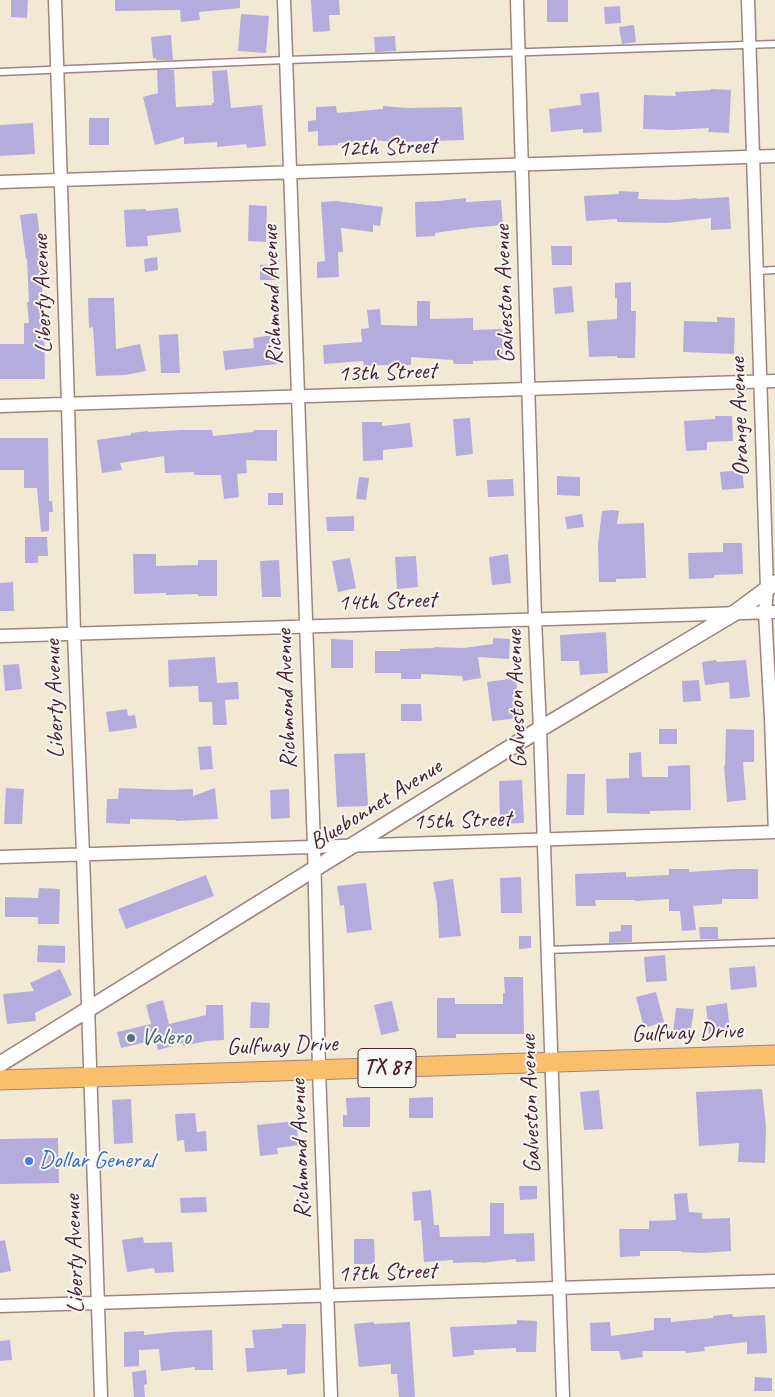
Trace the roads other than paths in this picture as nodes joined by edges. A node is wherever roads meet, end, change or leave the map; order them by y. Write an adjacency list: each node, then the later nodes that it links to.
1 (55, 0): 9 (street, Liberty Avenue)
2 (284, 0): 8 (street, Richmond Avenue)
3 (517, 0): 7 (street, Galveston Avenue)
4 (748, 0): 5 (street, Orange Avenue)
5 (750, 44): 6 (lane); 7 (lane); 12 (street, Orange Avenue)
6 (775, 44)
7 (519, 52): 8 (lane); 13 (street, Galveston Avenue)
8 (286, 60): 9 (lane); 14 (street, Richmond Avenue)
9 (57, 69): 10 (lane); 15 (street, Liberty Avenue)
10 (0, 72)
11 (775, 156): 12 (street, 12th Street)
12 (754, 157): 13 (street, 12th Street); 18 (street, Orange Avenue)
13 (522, 165): 14 (street, 12th Street); 21 (street, Galveston Avenue)
14 (290, 173): 15 (street, 12th Street); 22 (street, Richmond Avenue)
15 (61, 180): 16 (street, 12th Street); 23 (street, Liberty Avenue)
16 (0, 182)
17 (775, 270): 18 (lane)
18 (757, 271): 19 (street, Orange Avenue)
19 (760, 381): 20 (street, 13th Street); 21 (street, 13th Street); 25 (street, Orange Avenue)
20 (775, 381)
21 (529, 389): 22 (street, 13th Street); 28 (street, Galveston Avenue)
22 (298, 397): 23 (street, 13th Street); 29 (street, Richmond Avenue)
23 (68, 404): 24 (street, 13th Street); 30 (street, Liberty Avenue)
24 (0, 406)
25 (771, 586): 26 (street, Bluebonnet Avenue); 27 (street, Orange Avenue)
26 (736, 612): 27 (street, 14th Street); 28 (street, 14th Street); 33 (street, Bluebonnet Avenue)
27 (770, 612): 32 (street, Orange Avenue)
28 (535, 619): 29 (street, 14th Street); 33 (street, Galveston Avenue)
29 (306, 626): 30 (street, 14th Street); 37 (street, Richmond Avenue)
30 (74, 634): 31 (street, 14th Street); 38 (street, Liberty Avenue)
31 (0, 636)
32 (773, 718): 34 (street, Orange Avenue)
33 (540, 729): 35 (street, Galveston Avenue); 36 (street, Bluebonnet Avenue)
34 (775, 832): 35 (street, 15th Street)
35 (543, 840): 36 (street, 15th Street); 42 (street, Galveston Avenue)
36 (354, 845): 37 (street, 15th Street); 40 (street, Bluebonnet Avenue)
37 (314, 846): 38 (street, 15th Street); 40 (street, Richmond Avenue)
38 (83, 854): 39 (street, 15th Street); 43 (street, Liberty Avenue)
39 (0, 857)
40 (314, 870): 43 (street, Bluebonnet Avenue); 47 (street, Richmond Avenue)
41 (775, 942): 42 (lane)
42 (547, 950): 45 (street, Galveston Avenue)
43 (88, 1010): 46 (street, Bluebonnet Avenue); 48 (street, Liberty Avenue)
44 (775, 1056): 45 (main road, Gulfway Drive / TX 87)
45 (551, 1063): 47 (main road, Gulfway Drive / TX 87); 51 (street, Galveston Avenue)
46 (0, 1064)
47 (320, 1070): 48 (main road, Gulfway Drive / TX 87); 52 (street, Richmond Avenue)
48 (90, 1078): 49 (main road, Gulfway Drive / TX 87); 53 (street, Liberty Avenue)
49 (0, 1080)
50 (775, 1281): 51 (street, 17th Street)
51 (559, 1288): 52 (street, 17th Street); 57 (street, Galveston Avenue)
52 (327, 1296): 53 (street, 17th Street); 56 (street, Richmond Avenue)
53 (98, 1303): 54 (street, 17th Street); 55 (street, Liberty Avenue)
54 (0, 1306)
55 (101, 1397)
56 (331, 1397)
57 (563, 1397)

